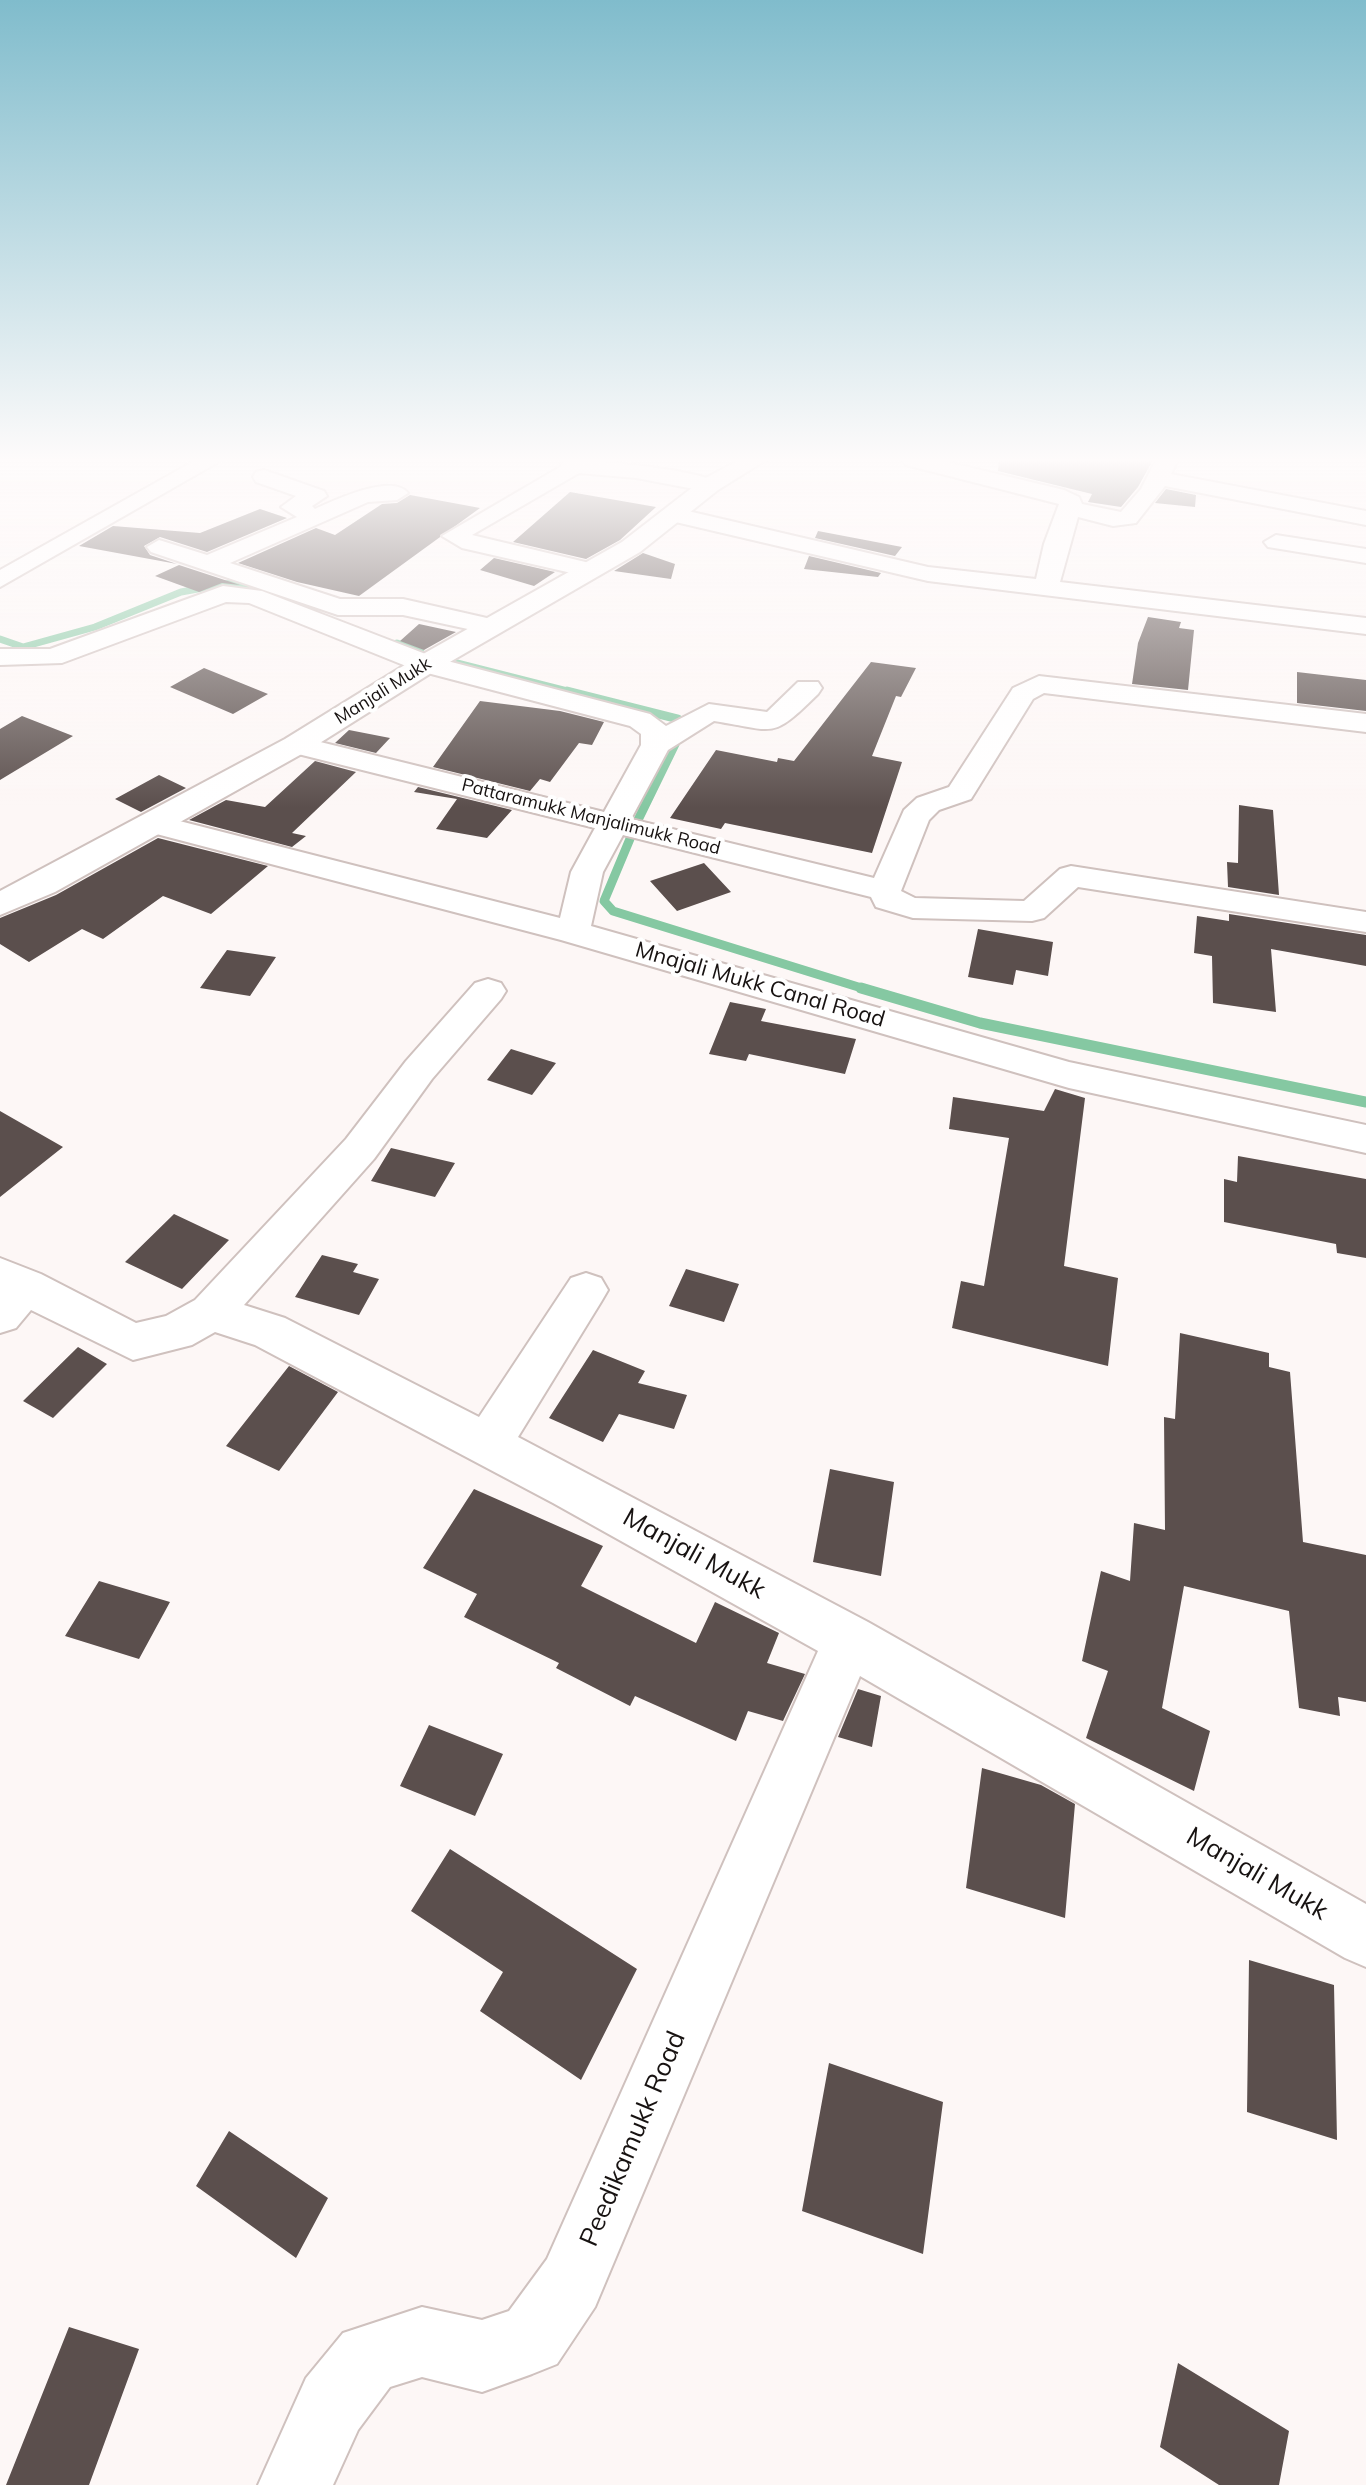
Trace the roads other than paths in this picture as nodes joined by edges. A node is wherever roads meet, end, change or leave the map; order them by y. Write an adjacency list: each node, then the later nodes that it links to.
1 (243, 576): 6 (street)
2 (579, 576): 6 (street, Manjali Mukk)
3 (946, 576): 5 (street)
4 (1049, 576): 5 (street)
5 (1047, 587): 7 (street)
6 (491, 626): 9 (street, Manjali Mukk)
7 (1366, 626)
8 (0, 657): 9 (street)
9 (426, 664): 12 (street, Manjali Mukk); 13 (street)
10 (808, 688): 13 (street)
11 (1366, 723): 16 (street)
12 (296, 745): 14 (street, Manjali Mukk); 15 (street, Pattaramukk Manjalimukk Road)
13 (656, 745): 15 (street)
14 (156, 824): 17 (street, Manjali Mukk); 19 (street, Mnajali Mukk Canal Road)
15 (612, 824): 16 (street, Pattaramukk Manjalimukk Road); 19 (street)
16 (885, 891): 18 (street, Pattaramukk Manjalimukk Road)
17 (0, 904)
18 (1366, 922)
19 (573, 932): 21 (street, Mnajali Mukk Canal Road)
20 (488, 991): 24 (street)
21 (1366, 1139)
22 (586, 1290): 25 (street)
23 (9, 1292): 24 (street)
24 (211, 1313): 25 (street, Manjali Mukk)
25 (489, 1441): 26 (street, Manjali Mukk)
26 (849, 1640): 27 (street, Manjali Mukk); 28 (street, Peedikamukk Road)
27 (1366, 1937)
28 (295, 2485)

